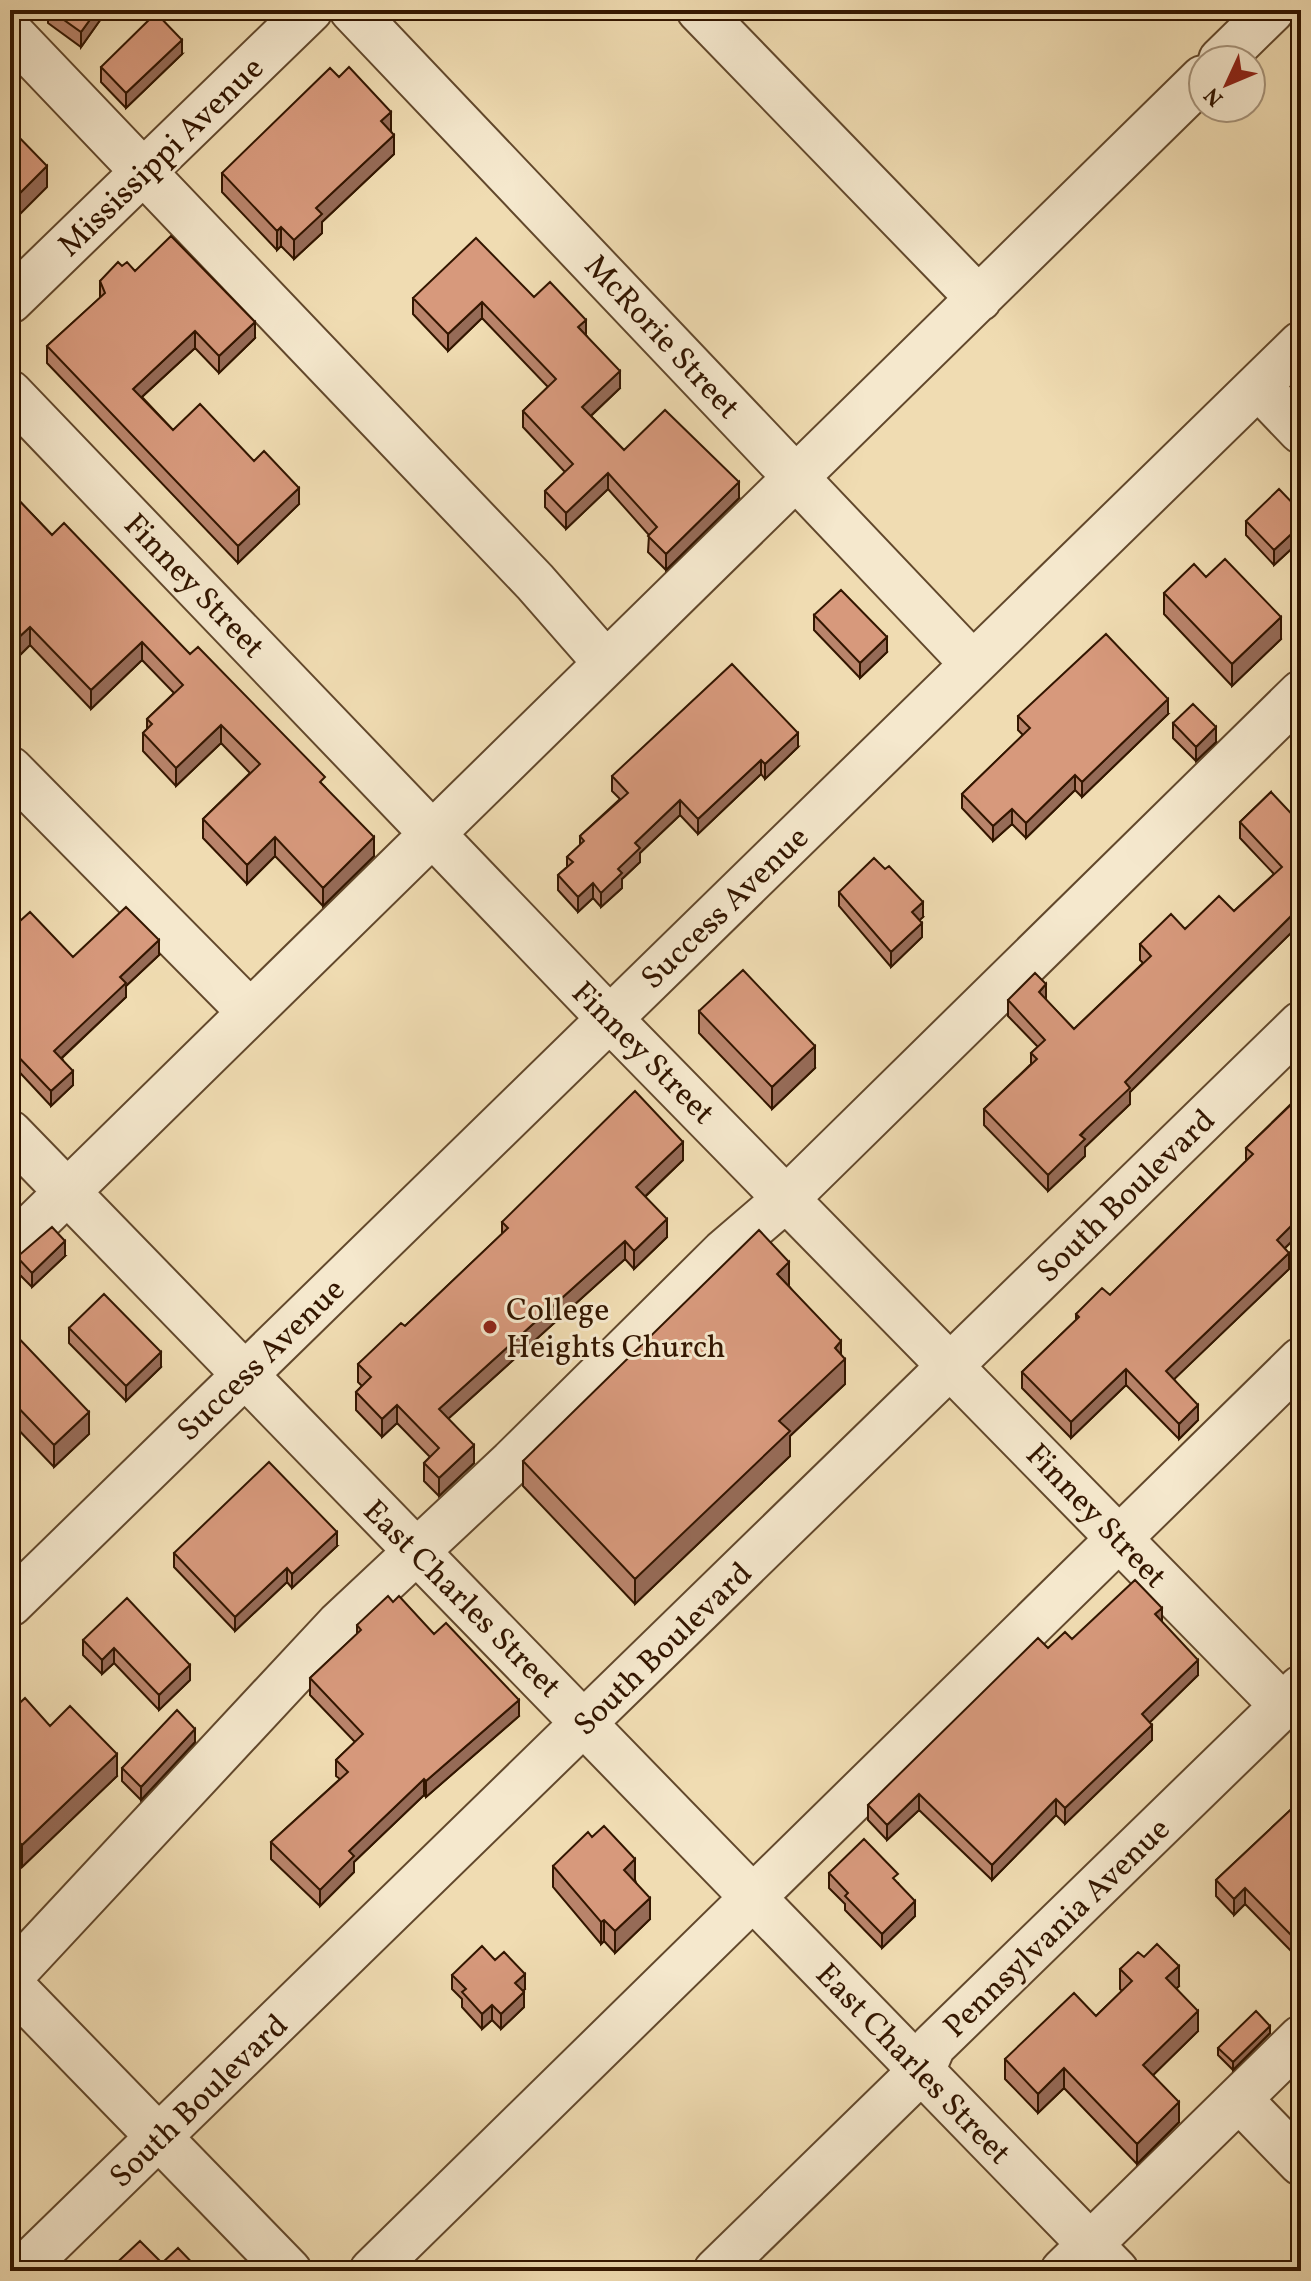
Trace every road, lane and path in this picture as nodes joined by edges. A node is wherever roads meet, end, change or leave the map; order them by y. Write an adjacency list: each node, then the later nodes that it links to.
1 (310, 10): 8 (street, Mississippi Avenue)
2 (352, 10): 15 (street, McRorie Street)
3 (699, 10): 9 (street)
4 (1272, 10): 6 (street)
5 (10, 32): 8 (street)
6 (1237, 44)
7 (1187, 94): 9 (street)
8 (145, 170): 10 (street, Mississippi Avenue); 16 (street)
9 (979, 299): 15 (street)
10 (10, 301)
11 (1301, 344): 12 (street, Success Avenue)
12 (1258, 386): 14 (street); 17 (street, Success Avenue)
13 (10, 393): 20 (street, Finney Street)
14 (1301, 431)
15 (797, 478): 16 (street); 17 (street, McRorie Street)
16 (606, 663): 20 (street)
17 (972, 663): 22 (street, Success Avenue)
18 (1301, 693): 26 (street)
19 (10, 769): 21 (street)
20 (433, 831): 21 (street); 22 (street, Finney Street)
21 (250, 1012): 25 (street)
22 (609, 1018): 26 (street, Finney Street); 30 (street, Success Avenue)
23 (1301, 1024): 29 (street, South Boulevard)
24 (10, 1133): 25 (street, East Charles Street)
25 (68, 1193): 27 (street); 30 (street, East Charles Street)
26 (788, 1197): 29 (street, Finney Street); 32 (street)
27 (10, 1248)
28 (1301, 1360): 31 (street)
29 (951, 1365): 31 (street, Finney Street); 35 (street, South Boulevard)
30 (245, 1375): 32 (street, East Charles Street); 33 (street, Success Avenue)
31 (1118, 1537): 34 (street, Finney Street); 36 (street)
32 (415, 1551): 35 (street, East Charles Street); 37 (street)
33 (10, 1604)
34 (1292, 1697): 40 (street, Pennsylvania Avenue)
35 (586, 1722): 36 (street, East Charles Street); 42 (street, South Boulevard)
36 (753, 1897): 40 (street, East Charles Street); 47 (street)
37 (10, 1977)
38 (10, 1984): 42 (street)
39 (1301, 2038): 41 (street)
40 (923, 2069): 44 (street, East Charles Street); 48 (street, Pennsylvania Avenue)
41 (1239, 2099): 43 (street); 44 (street)
42 (159, 2137): 45 (street, South Boulevard); 46 (street)
43 (1301, 2163)
44 (1090, 2262)
45 (21, 2271)
46 (289, 2271)
47 (372, 2271)
48 (716, 2271)

